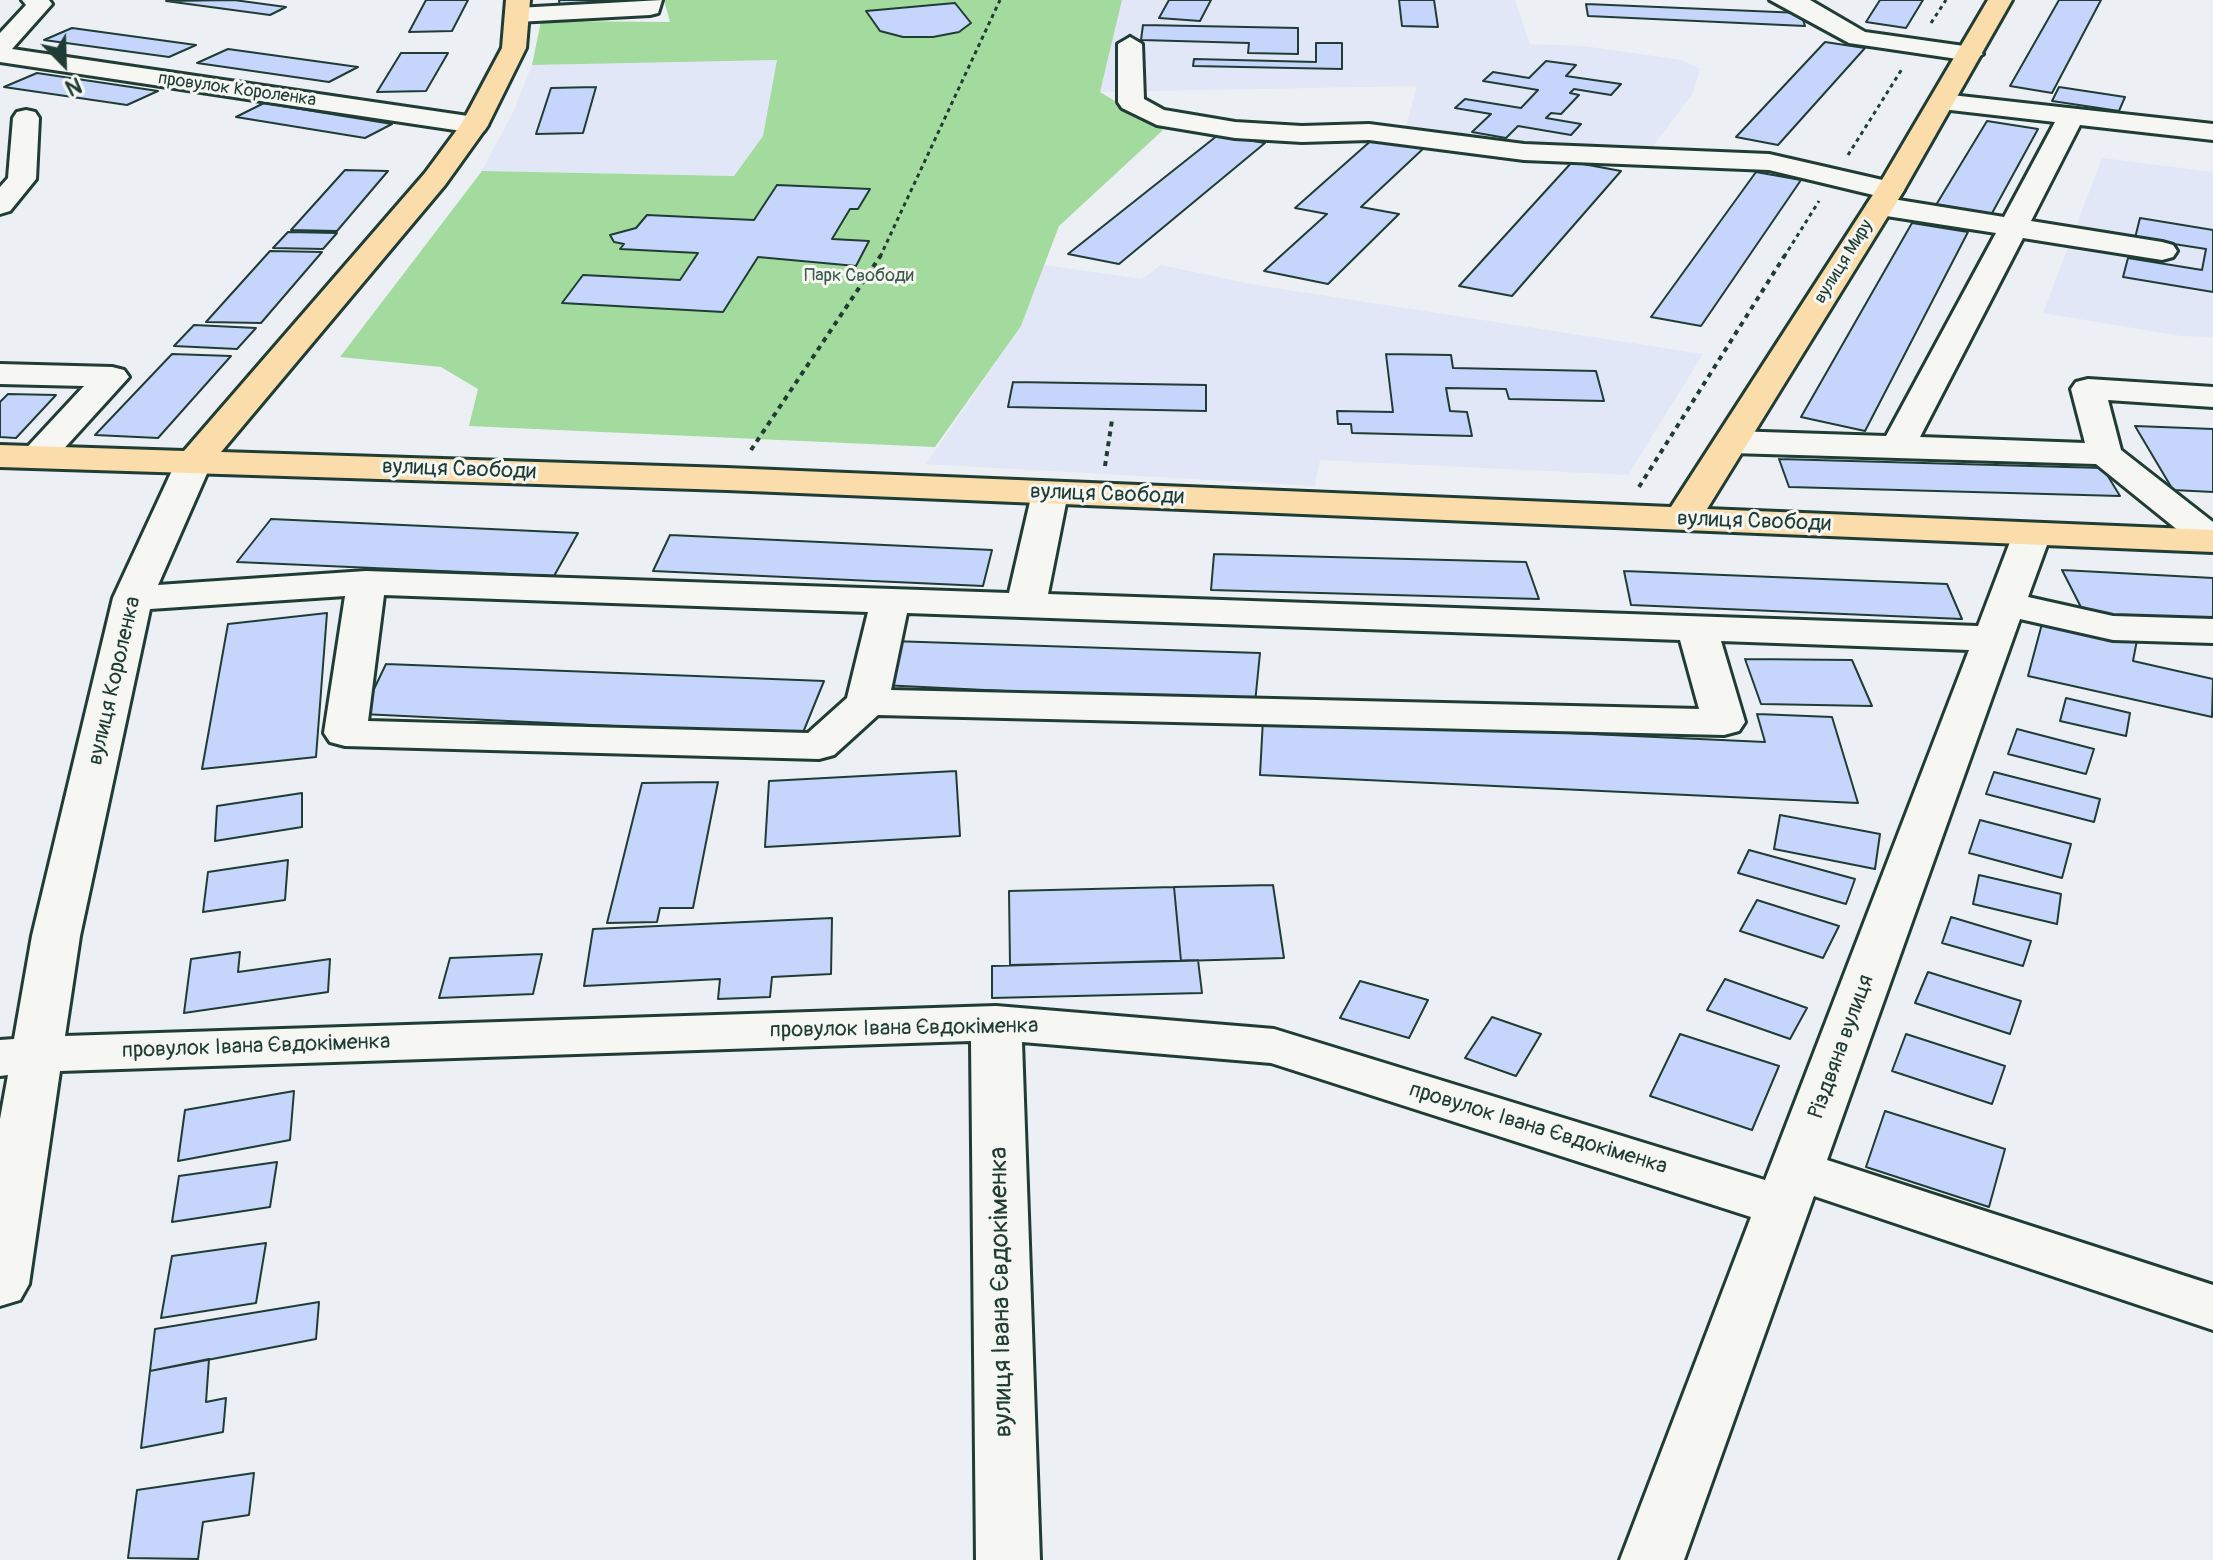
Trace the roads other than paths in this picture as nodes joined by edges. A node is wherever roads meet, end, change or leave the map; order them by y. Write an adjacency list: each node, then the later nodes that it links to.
1 (34, 0): 7 (street)
2 (650, 0): 5 (street)
3 (1782, 0): 8 (street)
4 (2000, 0): 8 (main road, вулиця Миру)
5 (518, 7): 13 (main road, вулиця Короленка)
6 (1130, 44): 15 (street)
7 (0, 48)
8 (1971, 54): 10 (main road, вулиця Миру)
9 (0, 55): 13 (street, провулок Короленка)
10 (1942, 102): 11 (street); 15 (main road, вулиця Миру)
11 (2072, 116): 14 (street); 17 (street)
12 (26, 118): 16 (street)
13 (475, 125): 25 (main road, вулиця Короленка)
14 (2213, 132)
15 (1885, 198): 17 (street); 21 (main road, вулиця Миру)
16 (0, 205)
17 (2014, 226): 18 (street); 22 (street)
18 (2162, 251)
19 (0, 374): 24 (street)
20 (2213, 397): 23 (street)
21 (1732, 442): 22 (street); 27 (main road, вулиця Миру)
22 (1899, 445): 23 (street)
23 (2105, 454): 29 (street)
24 (18, 456): 25 (main road, вулиця Свободи)
25 (194, 462): 26 (main road, вулиця Свободи); 31 (street, вулиця Короленка)
26 (1050, 493): 27 (main road, вулиця Свободи); 33 (street)
27 (1681, 520): 28 (main road, вулиця Свободи)
28 (2032, 534): 29 (main road, вулиця Свободи); 34 (street, Різдвяна вулиця)
29 (2213, 540)
30 (366, 583): 31 (street); 32 (street); 37 (street)
31 (133, 598): 39 (street, вулиця Короленка)
32 (890, 601): 33 (street); 37 (street)
33 (1026, 605): 35 (street)
34 (2000, 621): 35 (street); 36 (street); 40 (street, Різдвяна вулиця)
35 (1697, 628): 37 (street)
36 (2213, 631)
37 (867, 702)
38 (996, 1023): 39 (street, провулок Івана Євдокіменка); 40 (street, провулок Івана Євдокіменка); 43 (street, вулиця Івана Євдокіменка)
39 (19, 1056): 41 (street, вулиця Короленка)
40 (1789, 1188): 42 (street, провулок Івана Євдокіменка); 44 (street, Різдвяна вулиця)
41 (0, 1284)
42 (2213, 1308)
43 (1008, 1560)
44 (1652, 1560)

